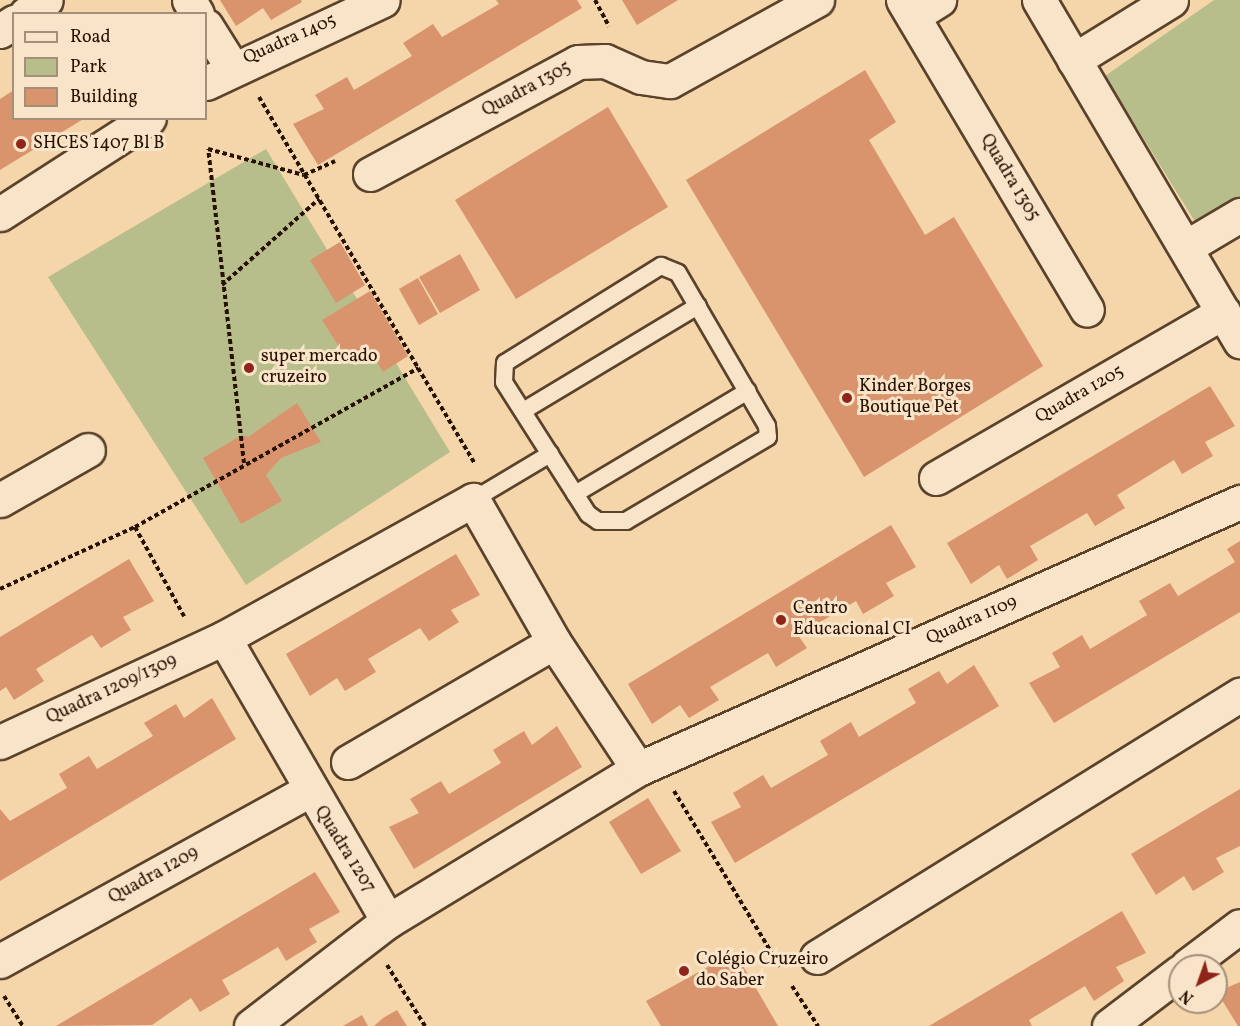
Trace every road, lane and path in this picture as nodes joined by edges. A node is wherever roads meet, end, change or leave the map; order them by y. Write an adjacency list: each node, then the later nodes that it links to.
1 (46, 0): 7 (street)
2 (383, 0): 10 (street, Quadra 1405)
3 (817, 0): 12 (street, Quadra 1305)
4 (1039, 0): 9 (street)
5 (1171, 0): 9 (street)
6 (918, 5): 20 (street, Quadra 1305)
7 (29, 12)
8 (207, 28): 10 (street)
9 (1074, 60): 17 (street)
10 (225, 71): 13 (path)
11 (146, 120): 15 (street)
12 (370, 174): 13 (path)
13 (304, 175): 14 (path); 18 (path)
14 (319, 200): 18 (path); 23 (path)
15 (0, 214)
16 (1240, 215): 17 (street)
17 (1186, 247): 21 (street)
18 (222, 285): 28 (path)
19 (698, 306): 24 (lane); 25 (lane); 25 (lane)
20 (1087, 310)
21 (1223, 312): 22 (street); 29 (street, Quadra 1205)
22 (1240, 341)
23 (418, 368): 28 (path); 31 (path)
24 (748, 391): 30 (lane); 30 (lane)
25 (523, 411): 27 (lane)
26 (88, 450): 32 (street)
27 (550, 454): 30 (lane); 31 (lane)
28 (244, 463): 34 (path)
29 (936, 478)
30 (575, 494)
31 (482, 495): 36 (street); 37 (street)
32 (0, 500)
33 (1240, 502): 41 (street, Quadra 1109)
34 (135, 527): 35 (path); 37 (path)
35 (0, 589)
36 (554, 642): 40 (street); 41 (street)
37 (213, 644): 39 (street, Quadra 1209/1309); 42 (street, Quadra 1207)
38 (1238, 699): 46 (street)
39 (0, 742)
40 (348, 762)
41 (647, 765): 44 (street); 53 (path)
42 (308, 791): 44 (street, Quadra 1207); 47 (street, Quadra 1209)
43 (1240, 926): 45 (street)
44 (379, 928): 51 (street); 52 (path)
45 (1203, 954)
46 (817, 957)
47 (0, 961)
48 (1168, 981): 54 (street)
49 (0, 989): 50 (path)
50 (23, 1026)
51 (251, 1026)
52 (424, 1026)
53 (818, 1026)
54 (1109, 1026)

